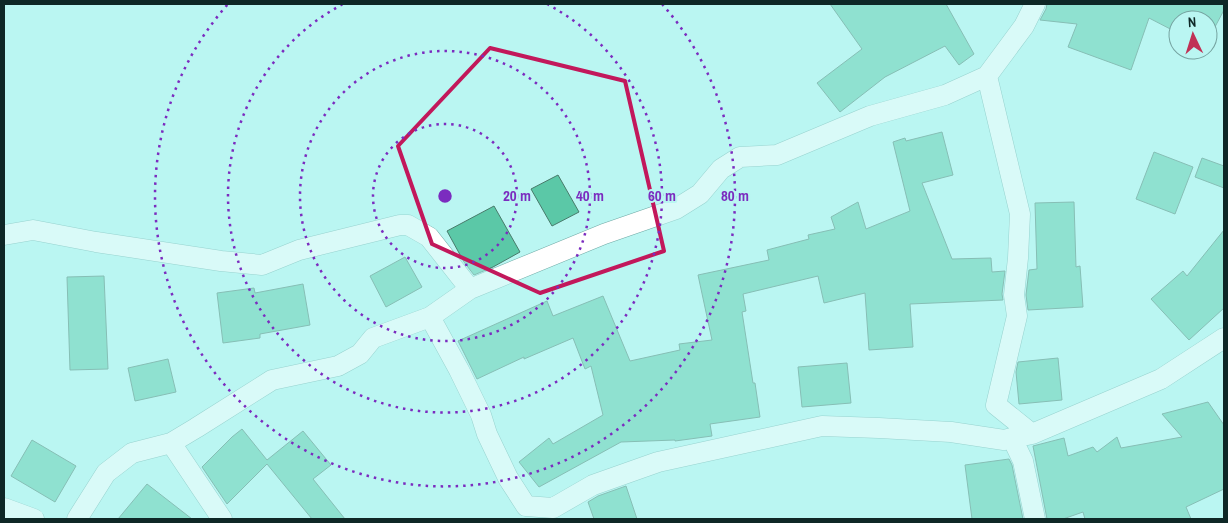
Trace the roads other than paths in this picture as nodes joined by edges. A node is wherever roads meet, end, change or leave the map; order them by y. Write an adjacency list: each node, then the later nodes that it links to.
1 (1034, 4): 2 (street)
2 (987, 76): 4 (street); 7 (street)
3 (4, 235): 4 (street)
4 (470, 289): 5 (street)
5 (430, 317): 9 (street); 11 (street)
6 (1224, 338): 7 (street)
7 (1032, 434): 8 (street)
8 (1012, 438): 11 (street); 15 (street)
9 (171, 443): 13 (street); 14 (street)
10 (4, 508): 12 (street)
11 (526, 512)
12 (34, 519)
13 (77, 519)
14 (222, 519)
15 (1035, 519)

